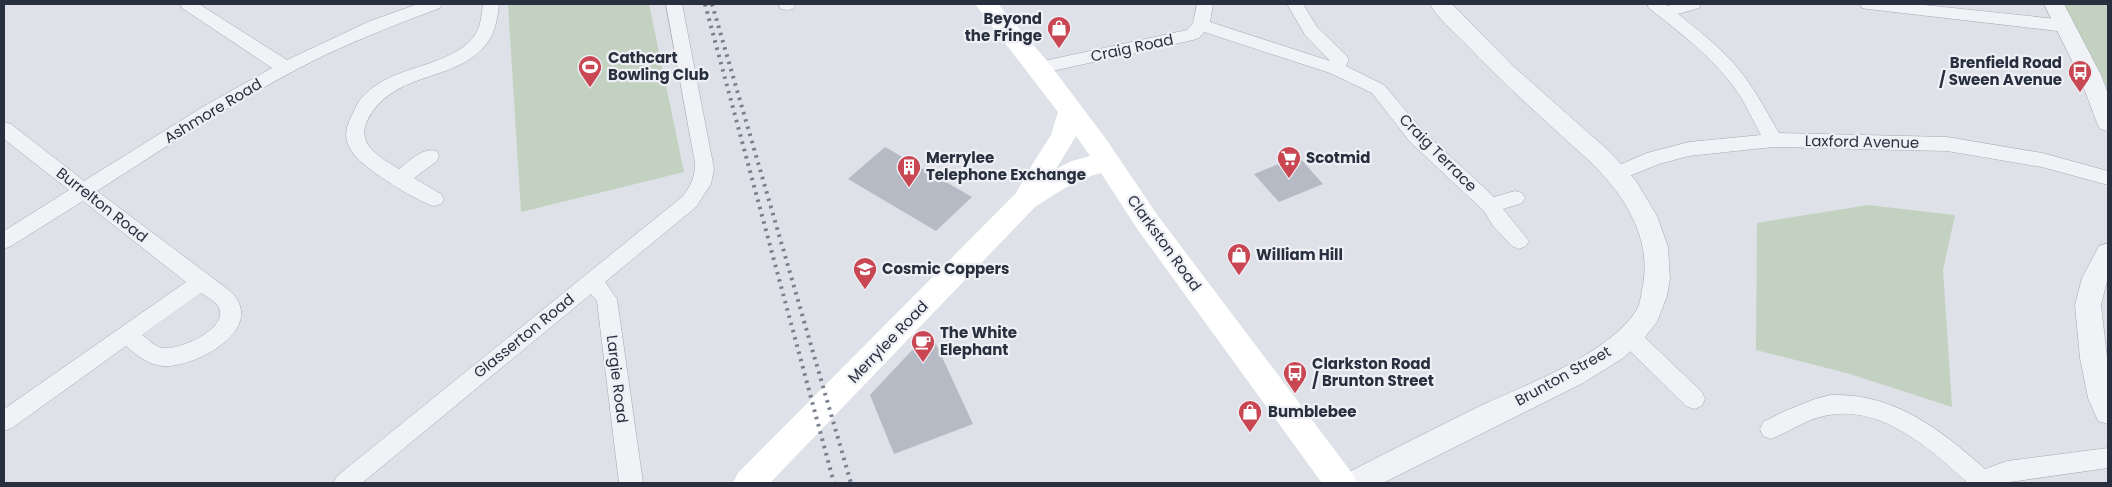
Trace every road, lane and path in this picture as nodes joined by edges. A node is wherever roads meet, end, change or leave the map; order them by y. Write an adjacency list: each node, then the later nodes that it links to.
1 (188, 4): 16 (street)
2 (434, 4): 13 (street, Ashmore Road)
3 (491, 4): 26 (street)
4 (674, 4): 36 (street, Glasserton Road)
5 (986, 4): 17 (main road, Clarkston Road)
6 (1205, 4): 14 (street)
7 (1295, 4): 18 (street)
8 (1440, 4): 25 (street, Brunton Street)
9 (1693, 4): 12 (street)
10 (1868, 4): 15 (street)
11 (2054, 4): 15 (street)
12 (1660, 8): 22 (street)
13 (395, 10): 16 (street, Ashmore Road)
14 (1201, 25): 17 (street, Craig Road); 18 (street, Craig Terrace)
15 (2066, 26): 20 (street)
16 (284, 67): 28 (street, Ashmore Road)
17 (1039, 68): 19 (main road, Clarkston Road)
18 (1336, 69): 32 (street, Craig Terrace)
19 (1070, 113): 23 (main road, Clarkston Road); 29 (main road, Merrylee Road)
20 (2108, 123)
21 (4, 129): 28 (street, Burrelton Road)
22 (1773, 140): 25 (street, Laxford Avenue); 27 (street, Laxford Avenue)
23 (1103, 154): 29 (main road, Merrylee Road); 49 (main road, Clarkston Road)
24 (430, 156): 26 (street)
25 (1617, 174): 39 (street, Brunton Street)
26 (401, 177): 31 (street)
27 (2108, 178)
28 (85, 191): 33 (street, Ashmore Road); 37 (street, Burrelton Road)
29 (1031, 192): 48 (main road, Merrylee Road)
30 (1515, 198): 32 (street)
31 (434, 199)
32 (1491, 206): 34 (street, Craig Terrace)
33 (4, 241)
34 (1519, 241)
35 (2108, 253): 41 (street)
36 (592, 280): 46 (street, Glasserton Road); 47 (street, Largie Road)
37 (201, 282): 38 (street); 38 (street, Burrelton Road)
38 (128, 335): 42 (street)
39 (1629, 336): 40 (street); 50 (street, Brunton Street)
40 (1694, 399)
41 (2108, 412)
42 (4, 421)
43 (1771, 429): 45 (street)
44 (2108, 458): 45 (street)
45 (1979, 482)
46 (345, 483)
47 (631, 483)
48 (749, 483)
49 (1342, 483)
50 (1355, 483)

